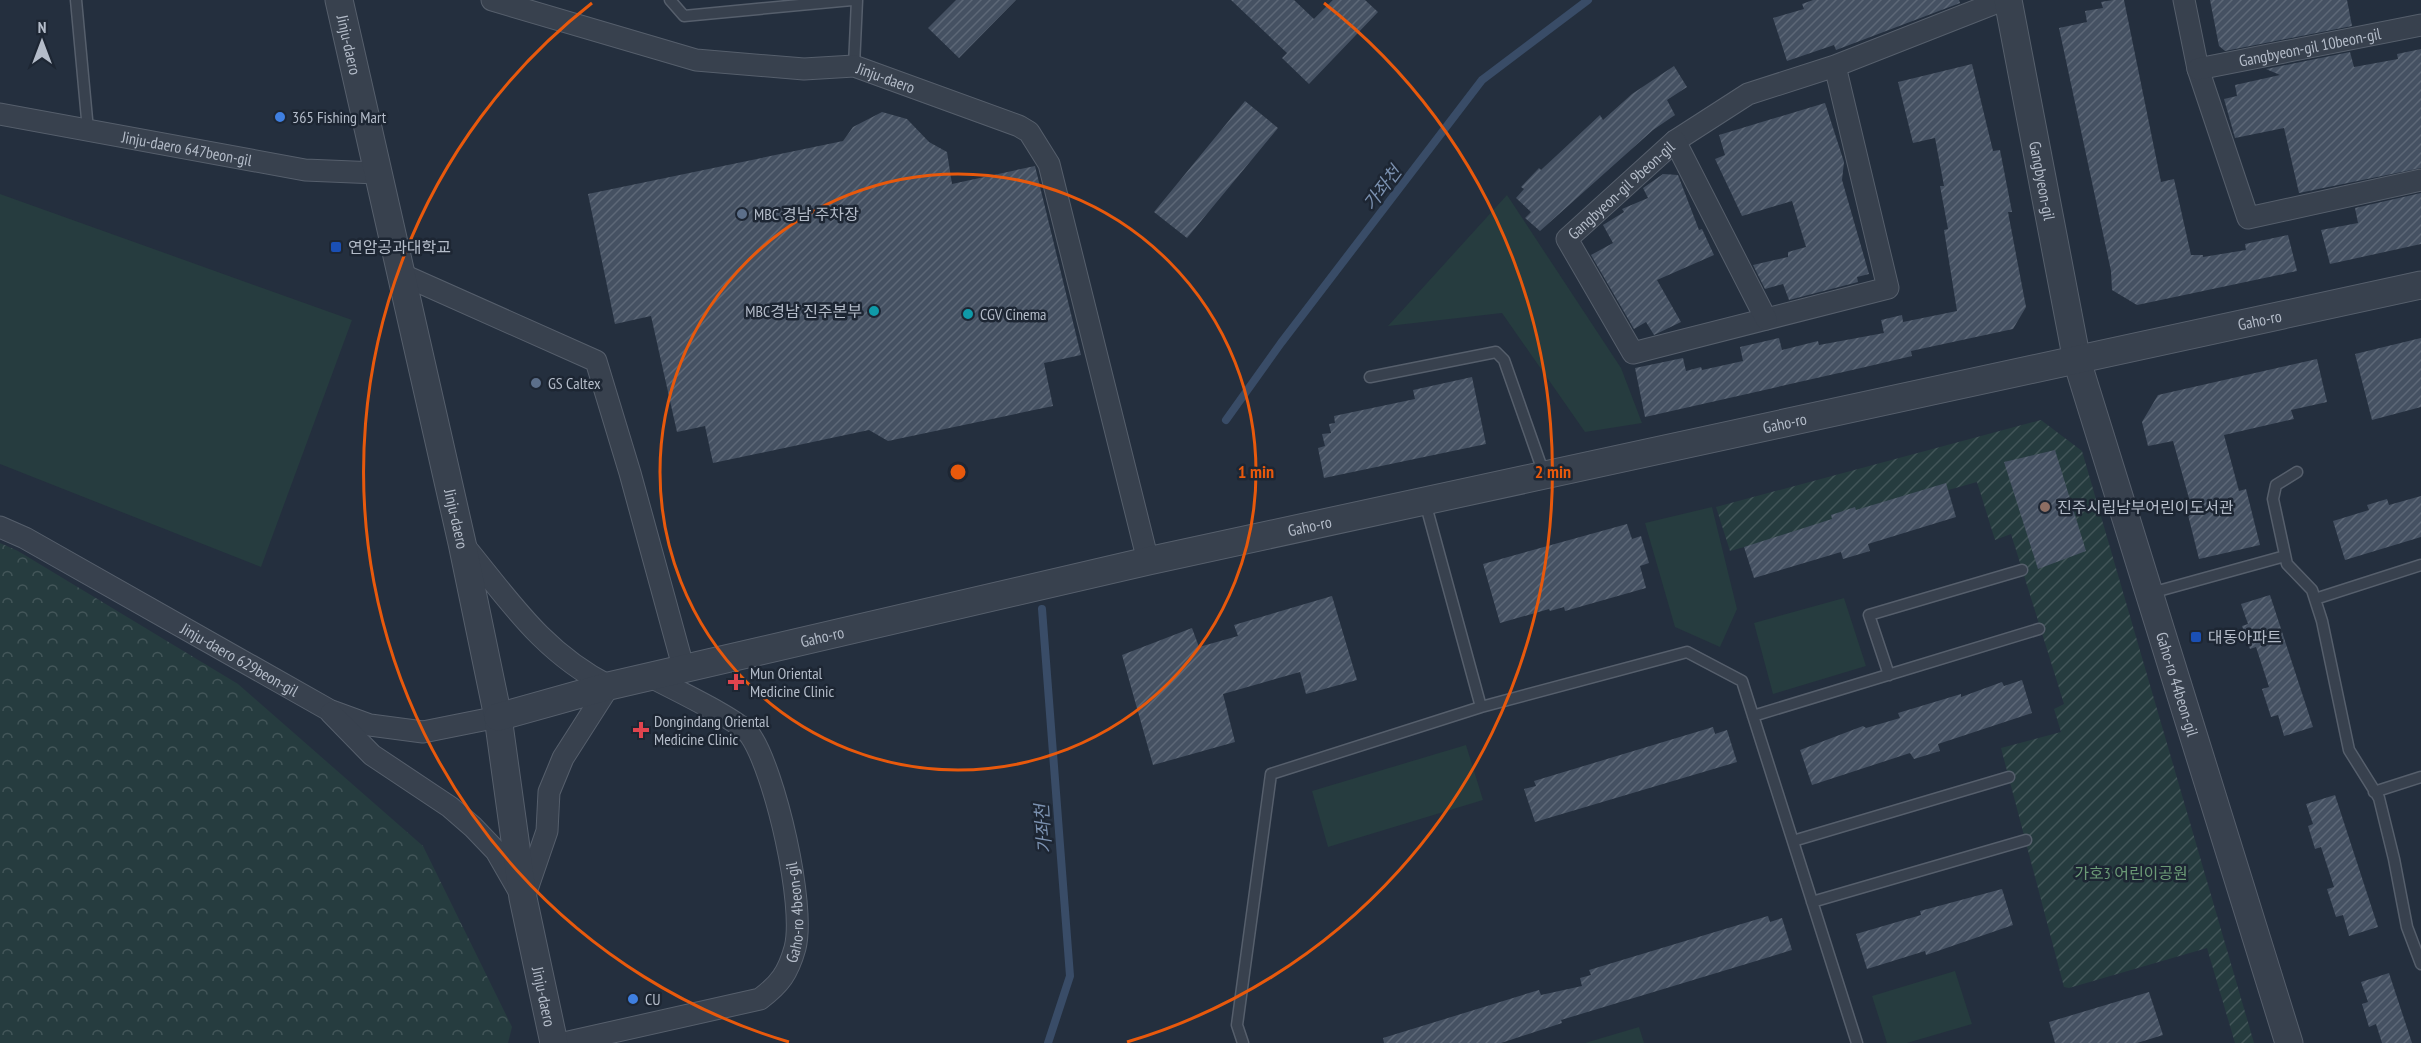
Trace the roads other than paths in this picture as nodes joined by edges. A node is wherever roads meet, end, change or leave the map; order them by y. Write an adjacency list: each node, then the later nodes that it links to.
1 (76, 0): 15 (lane)
2 (339, 0): 17 (street, Jinju-daero)
3 (492, 0): 11 (street, Jinju-daero)
4 (670, 0): 5 (lane)
5 (852, 0)
6 (858, 0): 11 (lane)
7 (2003, 0): 12 (street, Gangbyeon-gil 9beon-gil)
8 (2008, 0): 22 (street, Gangbyeon-gil)
9 (2184, 0): 13 (street)
10 (2421, 25): 13 (street, Gangbyeon-gil 10beon-gil)
11 (854, 66): 30 (street, Jinju-daero)
12 (1835, 66): 16 (street, Gangbyeon-gil 9beon-gil); 21 (street, Gangbyeon-gil 9beon-gil)
13 (2198, 69): 18 (street)
14 (0, 114): 15 (street, Jinju-daero 647beon-gil)
15 (88, 130): 17 (street, Jinju-daero 647beon-gil)
16 (1675, 141): 21 (street); 21 (street, Gangbyeon-gil 9beon-gil)
17 (377, 173): 19 (street, Jinju-daero)
18 (2421, 180)
19 (401, 274): 28 (street, Jinju-daero); 36 (street)
20 (2421, 285): 22 (street, Gaho-ro)
21 (1766, 319)
22 (2077, 361): 25 (street, Gaho-ro); 33 (street, Gaho-ro 44beon-gil)
23 (1370, 377): 25 (lane)
24 (2297, 472): 29 (lane)
25 (1545, 476): 26 (street, Gaho-ro)
26 (1425, 502): 30 (street, Gaho-ro); 40 (lane)
27 (0, 527): 41 (street, Jinju-daero 629beon-gil)
28 (462, 543): 39 (street); 43 (street, Jinju-daero)
29 (2285, 556): 33 (lane); 34 (lane)
30 (1148, 561): 36 (street, Gaho-ro)
31 (2421, 565): 34 (lane)
32 (2022, 570): 37 (lane)
33 (2151, 593): 56 (street, Gaho-ro 44beon-gil)
34 (2315, 599): 46 (lane)
35 (2039, 629): 37 (lane)
36 (684, 670): 38 (street, Gaho-ro)
37 (1889, 675): 42 (lane)
38 (651, 677): 39 (street, Gaho-ro); 53 (street, Gaho-ro 4beon-gil)
39 (609, 686): 43 (street, Gaho-ro); 49 (street)
40 (1481, 707): 42 (lane); 54 (lane)
41 (328, 710): 43 (street, Jinju-daero 629beon-gil); 49 (street)
42 (1753, 716): 48 (lane)
43 (498, 717): 49 (street, Jinju-daero)
44 (2009, 777): 48 (lane)
45 (2421, 777): 46 (lane)
46 (2374, 792): 51 (lane)
47 (2026, 840): 50 (lane)
48 (1793, 841): 50 (lane)
49 (523, 898): 52 (street, Jinju-daero)
50 (1812, 902): 55 (lane)
51 (2421, 964)
52 (554, 1043)
53 (564, 1043)
54 (1243, 1043)
55 (1857, 1043)
56 (2289, 1043)

